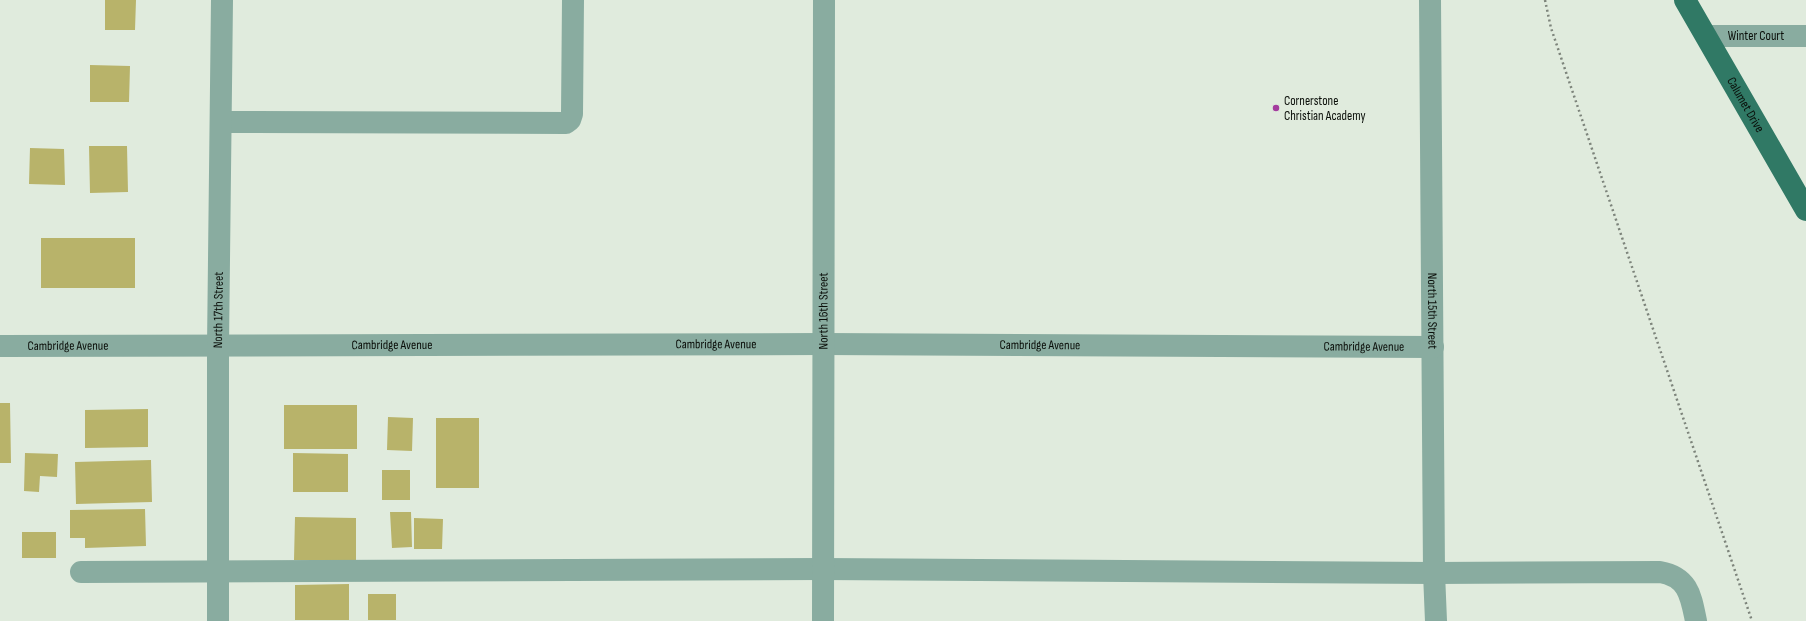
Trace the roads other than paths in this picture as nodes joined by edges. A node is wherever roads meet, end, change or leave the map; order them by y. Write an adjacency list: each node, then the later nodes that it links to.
1 (222, 0): 8 (street, North 17th Street)
2 (573, 0): 8 (street)
3 (824, 0): 10 (street, North 16th Street)
4 (1430, 0): 13 (street, North 15th Street)
5 (1685, 0): 6 (main road, Calumet Drive)
6 (1707, 36): 7 (street, Winter Court); 9 (main road, Calumet Drive)
7 (1806, 36)
8 (222, 122): 12 (street, North 17th Street)
9 (1806, 210)
10 (823, 344): 12 (street, Cambridge Avenue); 13 (street, Cambridge Avenue); 14 (street, North 16th Street)
11 (0, 346): 12 (street, Cambridge Avenue)
12 (218, 346): 16 (street, North 17th Street)
13 (1433, 347): 17 (street, North 15th Street)
14 (822, 569): 16 (street); 17 (street); 19 (street, North 16th Street)
15 (81, 572): 16 (street)
16 (218, 572): 18 (street, North 17th Street)
17 (1434, 574): 20 (street, North 15th Street); 21 (street)
18 (218, 621)
19 (823, 621)
20 (1436, 621)
21 (1696, 621)

